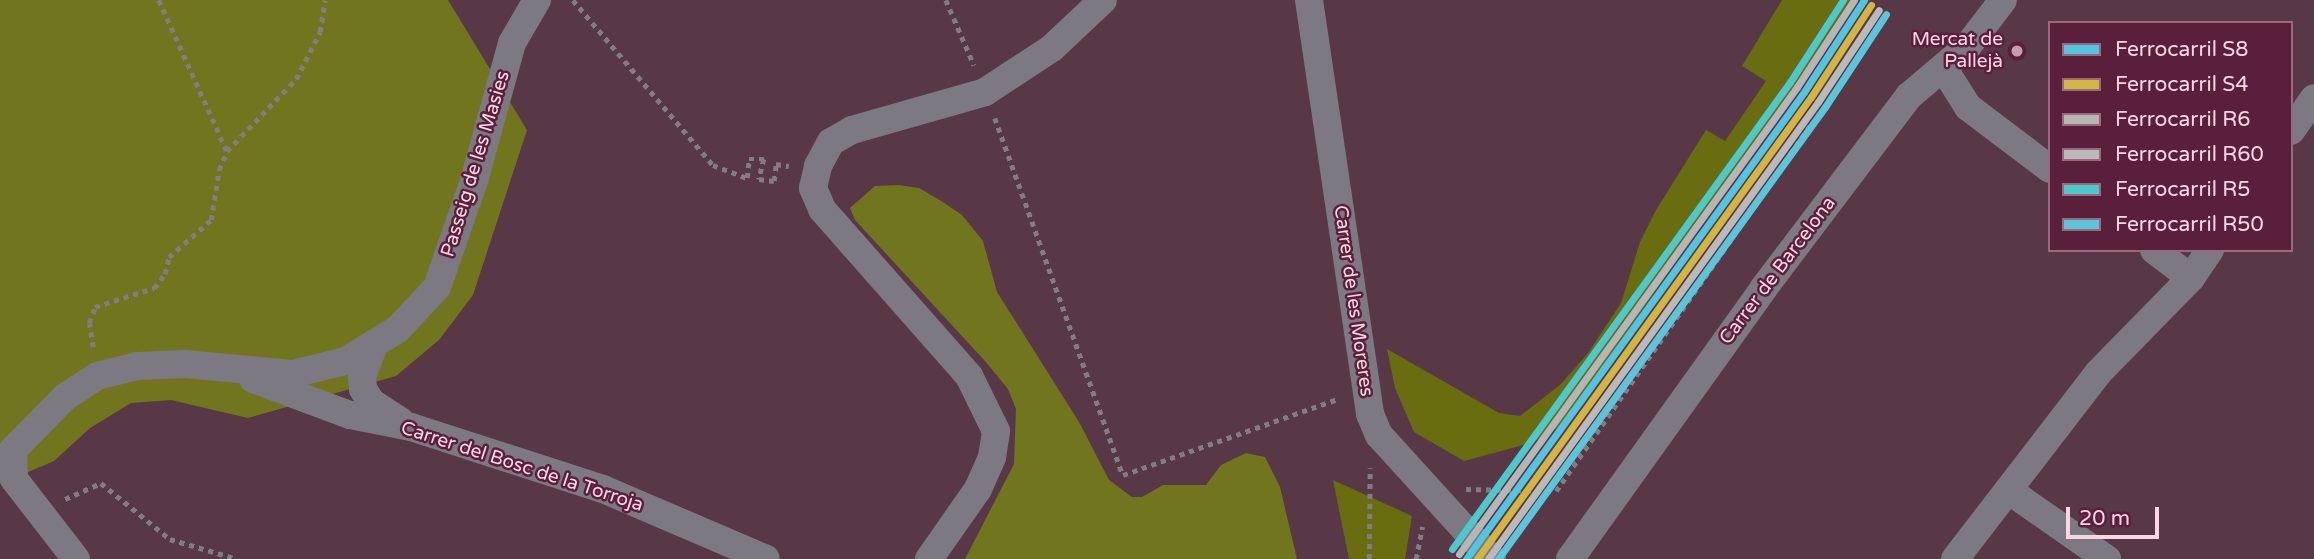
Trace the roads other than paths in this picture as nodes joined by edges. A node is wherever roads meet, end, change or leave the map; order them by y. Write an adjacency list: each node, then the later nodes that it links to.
1 (537, 0): 12 (street, Passeig de les Masies)
2 (1103, 0): 18 (street)
3 (1309, 0): 19 (street, Carrer de les Moreres)
4 (2003, 0): 5 (street, Carrer de Barcelona)
5 (1944, 69): 8 (street); 20 (street, Carrer de Barcelona)
6 (2314, 98): 7 (street)
7 (2293, 128)
8 (2048, 167)
9 (2157, 252): 11 (street)
10 (2209, 252): 11 (street)
11 (2191, 278): 15 (street)
12 (373, 348): 13 (street, Passeig de les Masies); 14 (street, Passeig de les Masies)
13 (234, 372): 14 (street, Carrer del Bosc de la Torroja); 16 (street)
14 (411, 428): 17 (street, Carrer del Bosc de la Torroja)
15 (2008, 490): 21 (street); 22 (street)
16 (76, 559)
17 (766, 559)
18 (929, 559)
19 (1492, 559)
20 (1570, 559)
21 (1955, 559)
22 (2107, 559)

